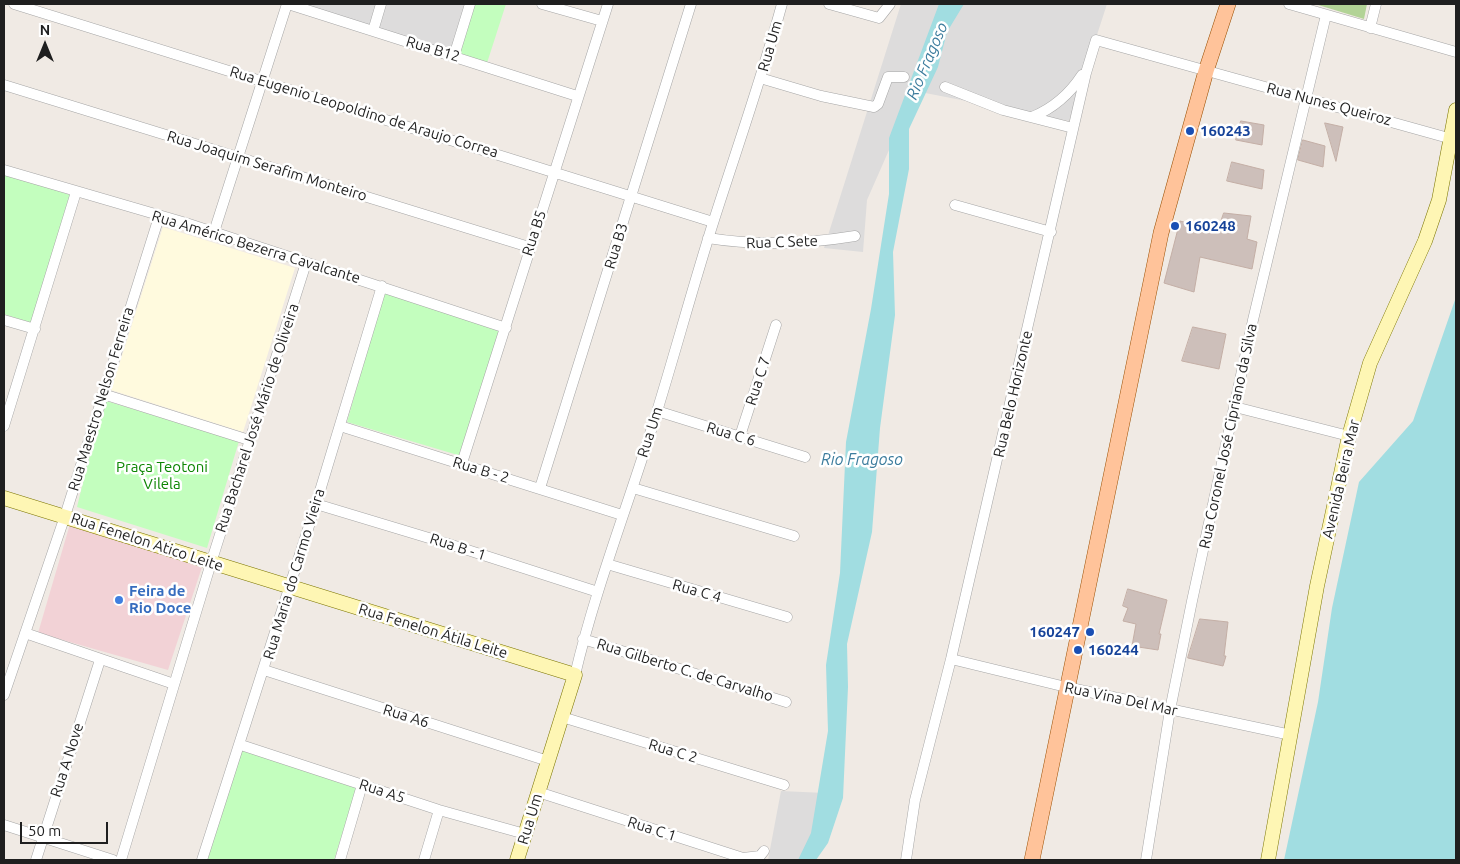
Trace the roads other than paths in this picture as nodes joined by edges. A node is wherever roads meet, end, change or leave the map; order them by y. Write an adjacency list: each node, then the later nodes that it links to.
1 (14, 4): 24 (street, Rua Eugenio Leopoldino de Araujo Correa)
2 (287, 4): 17 (street, Rua B12); 24 (street)
3 (381, 4): 17 (street)
4 (470, 4): 19 (street)
5 (542, 4): 15 (street)
6 (608, 4): 15 (street, Rua B5)
7 (691, 4): 37 (street, Rua B3)
8 (782, 4): 23 (street, Rua Um)
9 (829, 4): 10 (street)
10 (890, 4)
11 (1228, 4): 21 (main road)
12 (1289, 4): 14 (street)
13 (1376, 4): 16 (street)
14 (1326, 15): 16 (street); 28 (street, Rua Coronel José Cipriano da Silva)
15 (602, 21): 27 (street, Rua B5)
16 (1370, 28): 18 (street)
17 (373, 31): 19 (street, Rua B12)
18 (1456, 52)
19 (454, 56): 27 (street, Rua B12)
20 (1088, 64): 21 (street, Rua Belo Horizonte); 30 (street); 31 (street, Rua Belo Horizonte)
21 (1206, 71): 28 (street, Rua Nunes Queiroz); 82 (main road)
22 (904, 77): 23 (street)
23 (760, 78): 40 (street, Rua Um)
24 (262, 82): 33 (street); 35 (street, Rua Eugenio Leopoldino de Araujo Correa)
25 (4, 85): 33 (street, Rua Joaquim Serafim Monteiro)
26 (945, 87): 30 (street)
27 (577, 96): 35 (street, Rua B5)
28 (1306, 97): 32 (street, Rua Nunes Queiroz); 54 (street, Rua Coronel José Cipriano da Silva)
29 (1456, 110): 32 (street, Avenida Beira Mar)
30 (1032, 117): 31 (street)
31 (1073, 128): 42 (street, Rua Belo Horizonte)
32 (1452, 139): 59 (street, Avenida Beira Mar)
33 (238, 157): 41 (street); 45 (street, Rua Joaquim Serafim Monteiro)
34 (4, 170): 36 (street, Rua Américo Bezerra Cavalcante)
35 (554, 172): 37 (street, Rua Eugenio Leopoldino de Araujo Correa); 45 (street, Rua B5)
36 (76, 192): 39 (street, Rua Américo Bezerra Cavalcante); 51 (street)
37 (630, 196): 40 (street, Rua Eugenio Leopoldino de Araujo Correa); 63 (street, Rua B3)
38 (955, 205): 42 (street)
39 (159, 217): 41 (street, Rua Américo Bezerra Cavalcante); 52 (street, Rua Maestro Nelson Ferreira)
40 (713, 222): 44 (street, Rua Um)
41 (214, 232): 46 (street, Rua Américo Bezerra Cavalcante)
42 (1050, 232): 77 (street, Rua Belo Horizonte)
43 (855, 236): 44 (street, Rua C Sete)
44 (708, 238): 55 (street, Rua Um)
45 (529, 247): 50 (street, Rua B5)
46 (306, 263): 47 (street, Rua Américo Bezerra Cavalcante); 60 (street, Rua Bacharel José Mário de Oliveira)
47 (382, 286): 50 (street, Rua Américo Bezerra Cavalcante); 57 (street, Rua Maria do Carmo Vieira)
48 (4, 320): 51 (street)
49 (776, 325): 58 (street, Rua C 7)
50 (506, 328): 62 (street, Rua B5)
51 (35, 329): 53 (street)
52 (103, 394): 60 (street); 68 (street, Rua Maestro Nelson Ferreira)
53 (7, 404): 56 (street)
54 (1235, 407): 59 (street); 85 (street, Rua Coronel José Cipriano da Silva)
55 (657, 411): 58 (street, Rua C 6); 64 (street, Rua Um)
56 (4, 426)
57 (340, 426): 62 (street, Rua B - 2); 66 (street, Rua Maria do Carmo Vieira)
58 (740, 436): 61 (street, Rua C 6)
59 (1349, 436): 87 (street, Avenida Beira Mar)
60 (249, 440): 70 (street, Rua Bacharel José Mário de Oliveira)
61 (805, 457)
62 (462, 464): 63 (street, Rua B - 2)
63 (540, 488): 67 (street, Rua B - 2)
64 (633, 488): 67 (street, Rua Um); 69 (street)
65 (4, 498): 68 (street, Rua Fenelon Atico Leite)
66 (316, 504): 72 (street, Rua Maria do Carmo Vieira); 73 (street, Rua B - 1)
67 (622, 515): 71 (street, Rua Um)
68 (65, 516): 70 (street, Rua Fenelon Atico Leite); 75 (street, Rua Maestro Nelson Ferreira)
69 (794, 536)
70 (211, 562): 72 (street, Rua Fenelon Atico Leite); 81 (street, Rua Bacharel José Mário de Oliveira)
71 (607, 564): 73 (street, Rua Um); 74 (street, Rua C 4)
72 (290, 588): 79 (street, Rua Maria do Carmo Vieira); 80 (street, Rua Fenelon Átila Leite)
73 (598, 592): 76 (street, Rua Um)
74 (787, 617)
75 (25, 633): 78 (street); 83 (street, Rua Maestro Nelson Ferreira)
76 (583, 639): 80 (street, Rua Um); 84 (street, Rua Gilberto C. de Carvalho)
77 (951, 659): 82 (street, Rua Vina Del Mar); 105 (street, Rua Belo Horizonte)
78 (100, 660): 81 (street); 96 (street, Rua A Nove)
79 (264, 670): 88 (street, Rua Maria do Carmo Vieira); 89 (street, Rua A6)
80 (575, 675): 86 (street, Rua Um)
81 (174, 684): 100 (street, Rua Bacharel José Mário de Oliveira)
82 (1066, 688): 85 (street, Rua Vina Del Mar); 106 (main road)
83 (4, 696)
84 (786, 702)
85 (1170, 710): 87 (street, Rua Vina Del Mar); 107 (street, Rua Coronel José Cipriano da Silva)
86 (562, 717): 89 (street, Rua Um); 91 (street, Rua C 2)
87 (1291, 736): 108 (street, Avenida Beira Mar)
88 (241, 745): 90 (street, Rua A5); 101 (street, Rua Maria do Carmo Vieira)
89 (548, 762): 92 (street, Rua Um)
90 (362, 785): 93 (street, Rua A5); 102 (street)
91 (784, 785)
92 (538, 792): 95 (street, Rua Um); 97 (street, Rua C 1)
93 (440, 810): 95 (street, Rua A5); 103 (street)
94 (4, 825): 96 (street)
95 (525, 834): 104 (street, Rua Um)
96 (42, 838): 98 (street, Rua A Nove); 99 (street)
97 (764, 850)
98 (36, 860)
99 (113, 860)
100 (121, 860)
101 (202, 860)
102 (340, 860)
103 (424, 860)
104 (517, 860)
105 (906, 860)
106 (1032, 860)
107 (1146, 860)
108 (1268, 860)

